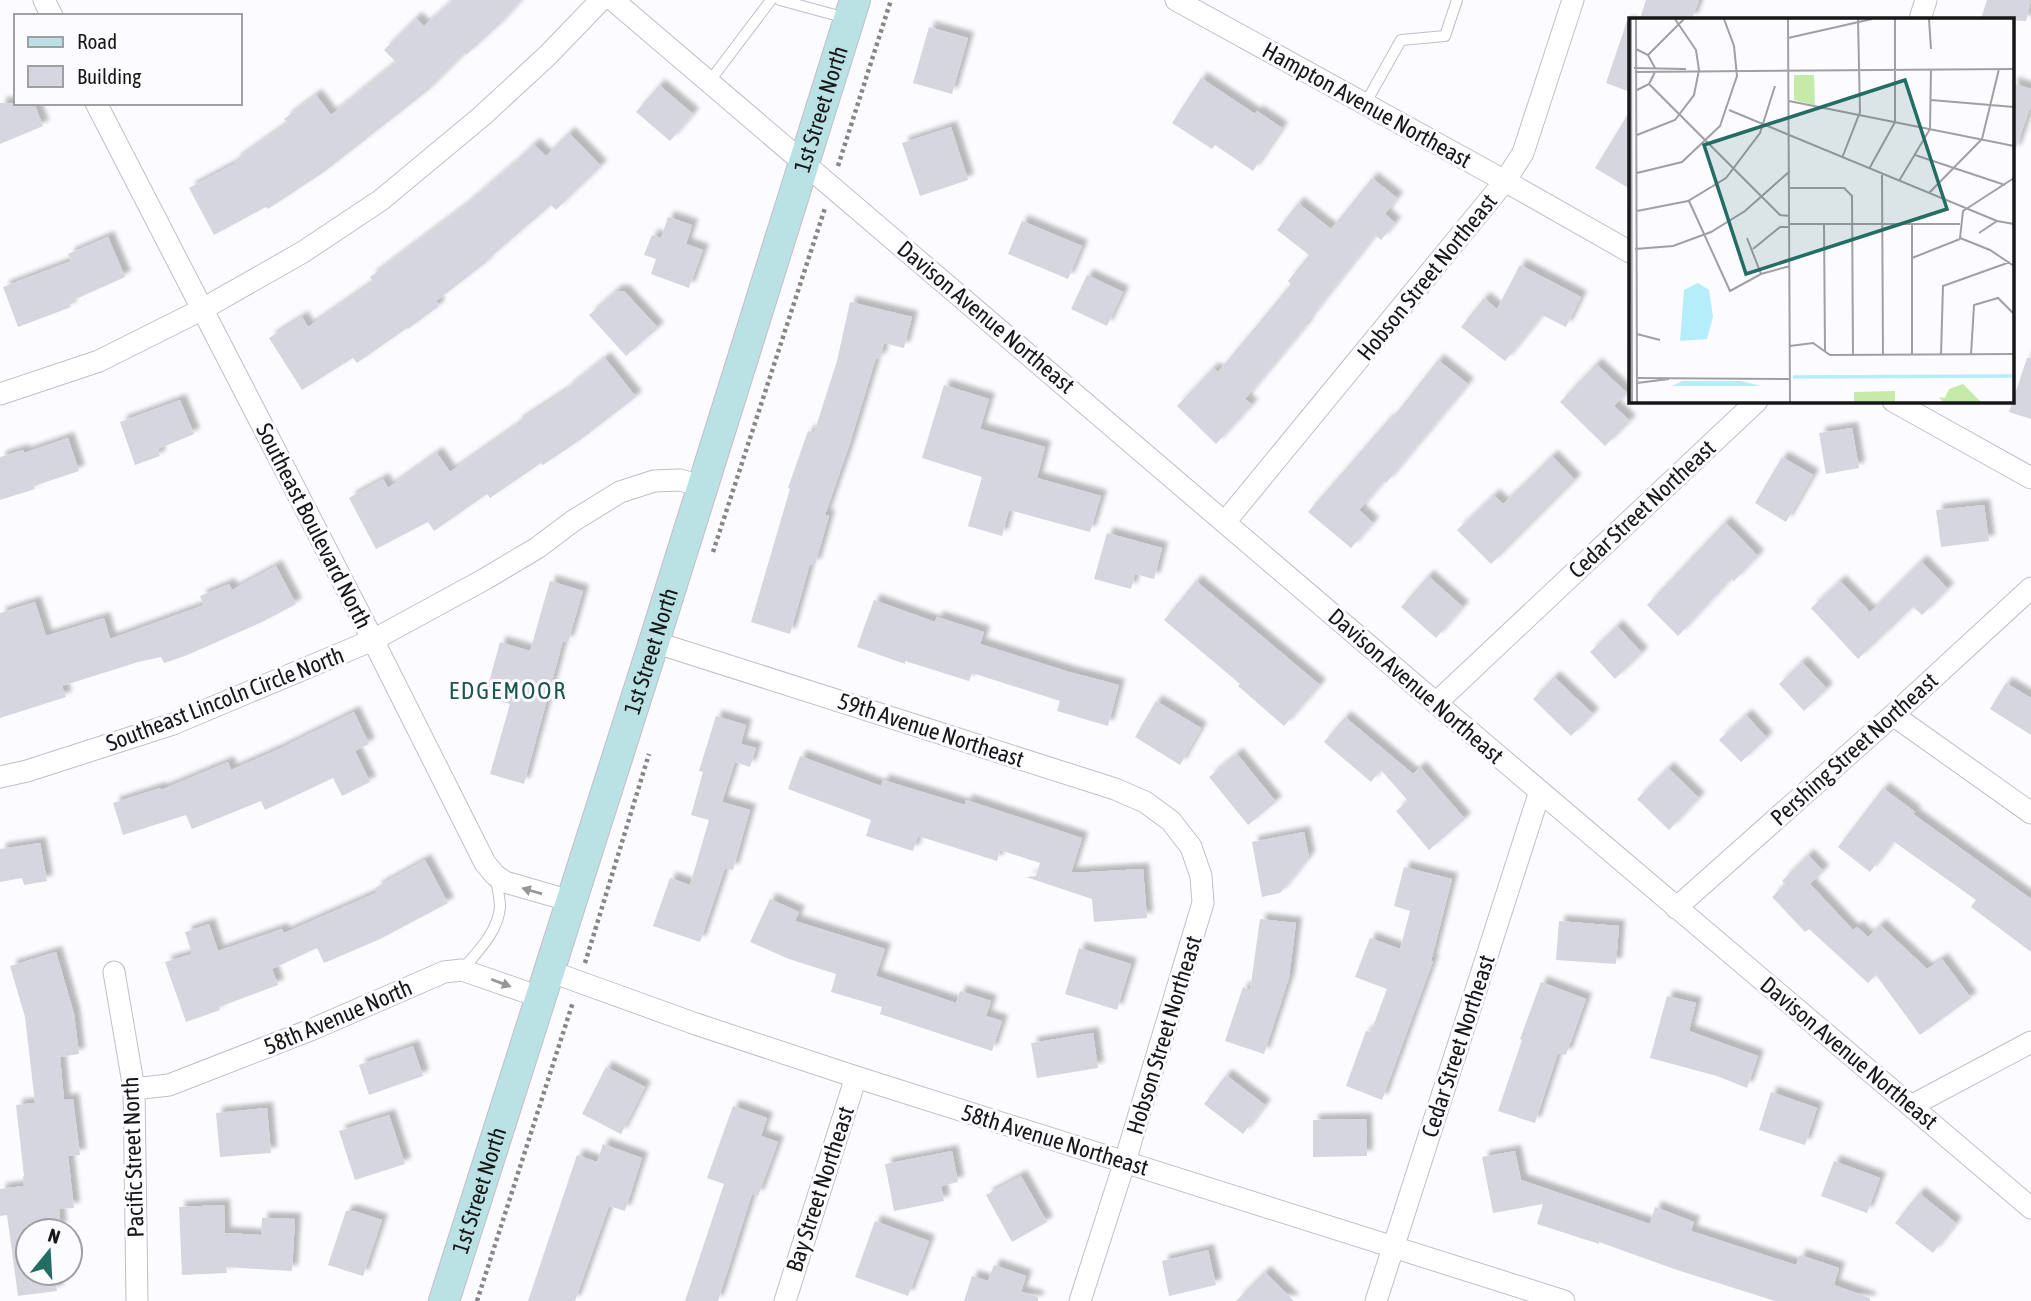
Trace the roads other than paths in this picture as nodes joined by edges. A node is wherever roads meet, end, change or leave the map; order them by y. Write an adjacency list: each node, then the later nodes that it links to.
1 (601, 0): 17 (street)
2 (614, 0): 11 (street, Davison Avenue Northeast)
3 (771, 0): 11 (lane)
4 (780, 0): 9 (lane)
5 (1175, 0): 12 (street, Hampton Avenue Northeast)
6 (1457, 0): 12 (lane)
7 (1573, 0): 15 (street, Hobson Street Northeast)
8 (1926, 0): 10 (street)
9 (852, 9): 14 (street, 1st Street North)
10 (1920, 18)
11 (709, 82): 14 (street, Davison Avenue Northeast)
12 (1365, 104): 15 (street, Hampton Avenue Northeast)
13 (97, 105): 17 (street, Southeast Boulevard North)
14 (803, 163): 22 (street, 1st Street North); 23 (street, Davison Avenue Northeast)
15 (1505, 181): 16 (street, Hampton Avenue Northeast); 23 (street, Hobson Street Northeast)
16 (1629, 251)
17 (201, 310): 18 (street); 25 (street, Southeast Boulevard North)
18 (0, 394)
19 (1755, 402): 27 (street, Cedar Street Northeast)
20 (1895, 402): 21 (street)
21 (2031, 478)
22 (702, 486): 25 (street, Southeast Lincoln Circle North); 26 (street, 1st Street North)
23 (1225, 522): 27 (street, Davison Avenue Northeast)
24 (2031, 588): 28 (street, Pershing Street Northeast)
25 (373, 640): 29 (street, Southeast Lincoln Circle North); 33 (street, Southeast Boulevard North)
26 (654, 642): 32 (street, 59th Avenue Northeast); 34 (street, 1st Street North)
27 (1436, 703): 30 (street, Davison Avenue Northeast)
28 (1893, 715): 31 (street); 35 (street, Pershing Street Northeast)
29 (0, 777)
30 (1539, 791): 35 (street, Davison Avenue Northeast); 45 (street, Cedar Street Northeast)
31 (2031, 813)
32 (1191, 847): 43 (street, Hobson Street Northeast)
33 (495, 875): 34 (street, one-way to 33); 36 (lane)
34 (571, 901): 38 (street, 1st Street North)
35 (1676, 908): 42 (street, Davison Avenue Northeast)
36 (462, 970): 38 (street, one-way to 38); 41 (street, 58th Avenue North)
37 (114, 972): 41 (street, Pacific Street North)
38 (544, 984): 40 (street, 58th Avenue Northeast); 47 (street, 1st Street North)
39 (2031, 1042): 42 (street)
40 (856, 1077): 43 (street, 58th Avenue Northeast); 48 (street, Bay Street Northeast)
41 (134, 1089): 46 (street, Pacific Street North)
42 (1911, 1106): 44 (street, Davison Avenue Northeast)
43 (1125, 1161): 45 (street, 58th Avenue Northeast); 49 (street, Hobson Street Northeast)
44 (2031, 1208)
45 (1393, 1247): 50 (street, Cedar Street Northeast); 51 (street, 58th Avenue Northeast)
46 (137, 1301)
47 (444, 1301)
48 (785, 1301)
49 (1080, 1301)
50 (1376, 1301)
51 (1564, 1301)

